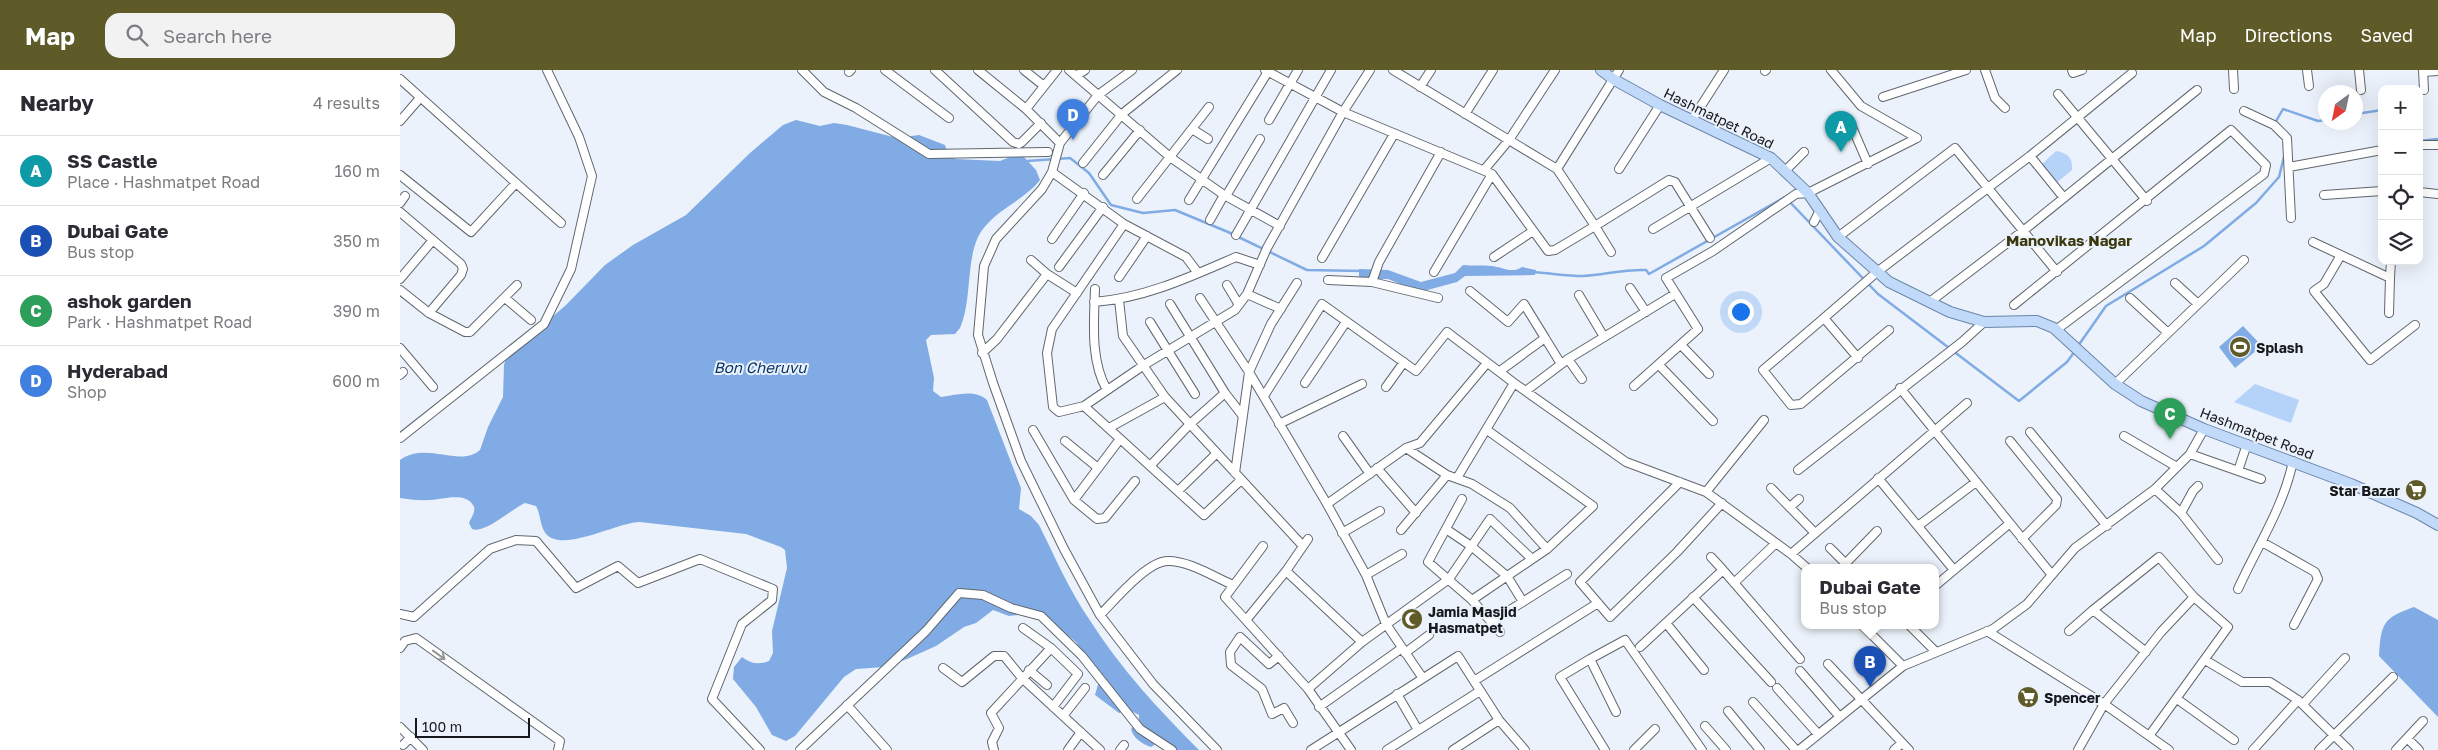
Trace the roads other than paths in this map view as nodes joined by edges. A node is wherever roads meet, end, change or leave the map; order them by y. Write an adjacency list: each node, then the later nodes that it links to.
1 (547, 70): 230 (street)
2 (802, 70): 75 (street)
3 (886, 70): 59 (street)
4 (935, 70): 64 (street)
5 (978, 70): 53 (street)
6 (1024, 70): 39 (street)
7 (1057, 70): 39 (street)
8 (1069, 70): 34 (street)
9 (1085, 70): 34 (street)
10 (1132, 70): 46 (street)
11 (1176, 70): 56 (street)
12 (1298, 70): 37 (street)
13 (1332, 70): 47 (street)
14 (1370, 70): 55 (street)
15 (1393, 70): 41 (street)
16 (1431, 70): 41 (street)
17 (1494, 70): 57 (street)
18 (1555, 70): 70 (street)
19 (1601, 70): 36 (main road, Hashmatpet Road)
20 (1619, 70): 36 (street)
21 (1724, 70): 61 (street)
22 (1831, 70): 83 (street)
23 (1966, 70): 48 (street)
24 (1985, 70): 52 (street)
25 (2072, 70): 26 (street)
26 (2082, 70)
27 (2233, 70): 42 (street)
28 (2307, 70): 40 (street)
29 (2359, 70): 38 (street)
30 (1267, 71): 37 (street); 92 (street)
31 (2423, 71): 32 (street); 44 (street)
32 (2438, 71)
33 (2132, 73): 58 (street)
34 (1076, 76): 46 (street)
35 (400, 79): 49 (street)
36 (1613, 79): 50 (main road, Hashmatpet Road); 85 (street)
37 (1290, 83): 47 (street); 60 (street)
38 (2361, 85)
39 (1044, 86): 53 (street)
40 (2309, 86)
41 (1420, 87): 57 (street)
42 (2234, 89)
43 (2197, 90): 81 (street)
44 (2424, 90)
45 (2058, 94): 58 (street)
46 (1098, 95): 56 (street); 73 (street)
47 (1316, 96): 55 (street); 108 (street)
48 (1883, 97)
49 (420, 98): 63 (street); 93 (street)
50 (1660, 105): 61 (main road, Hashmatpet Road); 87 (street)
51 (1209, 107): 65 (street)
52 (2005, 108)
53 (1026, 109): 64 (street)
54 (2244, 111): 84 (street)
55 (1343, 112): 67 (street); 116 (street)
56 (1122, 114): 66 (street); 82 (street)
57 (1465, 114): 70 (street)
58 (2077, 117): 78 (street); 81 (street)
59 (949, 118)
60 (1270, 120)
61 (1692, 120): 80 (main road, Hashmatpet Road)
62 (1849, 120): 83 (street)
63 (400, 121)
64 (1041, 122): 73 (street)
65 (1192, 129): 68 (street); 79 (street)
66 (1140, 130): 79 (street); 91 (street)
67 (1394, 134): 76 (street); 131 (street)
68 (1208, 139)
69 (1260, 139): 101 (street)
70 (1509, 140): 85 (street); 89 (street)
71 (2423, 145): 72 (street)
72 (2438, 145)
73 (1059, 147): 86 (street)
74 (2378, 151): 84 (street)
75 (1048, 152)
76 (1441, 152): 89 (street); 146 (street)
77 (1804, 152): 88 (street)
78 (2030, 156): 94 (street); 102 (street)
79 (1170, 157): 92 (street); 103 (street)
80 (1771, 158): 88 (main road, Hashmatpet Road); 107 (street)
81 (2112, 158): 102 (street); 105 (street)
82 (1083, 163)
83 (1868, 164): 96 (street)
84 (2289, 167): 111 (street)
85 (1557, 168): 117 (street)
86 (1053, 169): 98 (street); 190 (street)
87 (1619, 169)
88 (1785, 171): 96 (main road, Hashmatpet Road)
89 (1488, 172): 119 (street); 137 (street)
90 (400, 175): 93 (street)
91 (1103, 175)
92 (1202, 180): 101 (street); 104 (street)
93 (516, 183): 114 (street)
94 (1986, 188): 120 (street); 123 (street); 141 (street)
95 (2378, 191): 100 (street)
96 (1808, 192): 110 (main road, Hashmatpet Road); 157 (street)
97 (2423, 192): 99 (street)
98 (1084, 193): 106 (street); 125 (street)
99 (2438, 194)
100 (2324, 195)
101 (1225, 196): 108 (street); 112 (street)
102 (2064, 198): 120 (street)
103 (1137, 199)
104 (1189, 200)
105 (2146, 201): 138 (street); 182 (street)
106 (1103, 207): 115 (street); 136 (street)
107 (1691, 207): 117 (street); 118 (street); 124 (street)
108 (1250, 208): 116 (street); 121 (street)
109 (400, 212): 126 (street)
110 (1820, 212): 113 (street); 123 (main road, Hashmatpet Road)
111 (2291, 218)
112 (1210, 220)
113 (1814, 222)
114 (561, 223)
115 (1124, 224): 122 (street); 155 (street)
116 (1280, 226): 134 (street)
117 (1595, 226): 119 (street); 128 (street)
118 (1653, 229)
119 (1533, 231): 130 (street)
120 (2023, 231): 138 (street); 164 (street)
121 (1236, 235)
122 (1147, 236): 139 (street); 142 (street)
123 (1838, 237): 141 (main road, Hashmatpet Road)
124 (1710, 238)
125 (1052, 239)
126 (433, 240): 144 (street); 172 (street)
127 (2312, 242): 129 (street)
128 (1611, 252)
129 (2341, 254): 143 (street); 180 (street)
130 (1494, 257)
131 (1322, 258)
132 (1031, 260): 140 (street)
133 (2244, 260): 167 (street)
134 (1262, 261): 139 (street); 156 (street)
135 (2391, 265): 143 (street)
136 (1059, 267)
137 (1434, 272)
138 (2057, 272): 169 (street)
139 (1198, 273): 163 (street)
140 (1047, 274): 155 (street); 190 (street)
141 (1873, 275): 164 (main road, Hashmatpet Road); 174 (street)
142 (1119, 276)
143 (2390, 278): 173 (street)
144 (400, 279)
145 (1328, 280): 146 (street)
146 (1372, 282): 161 (street)
147 (1297, 283): 170 (street)
148 (2174, 283): 167 (street)
149 (517, 285): 159 (street)
150 (1227, 285): 168 (street)
151 (1630, 288): 171 (street)
152 (1095, 289): 165 (street)
153 (400, 290): 172 (street)
154 (1470, 291): 186 (street)
155 (1077, 292): 216 (street)
156 (1247, 294): 168 (street); 170 (street)
157 (1675, 294): 171 (street); 187 (street)
158 (1579, 295): 185 (street)
159 (505, 298): 172 (street); 175 (street)
160 (1200, 298): 177 (street)
161 (1438, 298)
162 (2130, 298): 183 (street)
163 (1119, 300): 165 (street); 195 (street)
164 (1931, 301): 179 (main road, Hashmatpet Road)
165 (1094, 302): 209 (street)
166 (1170, 304): 184 (street)
167 (2198, 304): 183 (street)
168 (1239, 305): 177 (street)
169 (2014, 305)
170 (1281, 308): 198 (street)
171 (1646, 312): 185 (street)
172 (429, 313)
173 (2389, 313)
174 (1824, 318): 191 (street); 191 (street)
175 (531, 320)
176 (1150, 322): 189 (street)
177 (1216, 322): 184 (street); 198 (street)
178 (1346, 322): 193 (street); 201 (street); 213 (street)
179 (1984, 322): 182 (main road, Hashmatpet Road); 208 (street)
180 (2415, 325)
181 (1889, 330): 191 (street)
182 (2059, 333): 204 (main road, Hashmatpet Road)
183 (2168, 333): 204 (street)
184 (1192, 337): 189 (street); 211 (street)
185 (1604, 337): 192 (street)
186 (1545, 338): 192 (street); 197 (street)
187 (1681, 344): 196 (street); 199 (street)
188 (400, 348): 206 (street)
189 (1167, 351): 195 (street); 212 (street)
190 (982, 353): 312 (street)
191 (1858, 358)
192 (1565, 361): 200 (street); 210 (street)
193 (1404, 362): 194 (street); 207 (street)
194 (1487, 362): 197 (street); 235 (street)
195 (1144, 365): 209 (street); 214 (street)
196 (1659, 365): 205 (street); 219 (street)
197 (1500, 371): 202 (street)
198 (1249, 372): 213 (street); 217 (street)
199 (1708, 374)
200 (1582, 379)
201 (1305, 383)
202 (1514, 383): 210 (street); 225 (street)
203 (1362, 384): 221 (street)
204 (2115, 384): 223 (main road, Hashmatpet Road)
205 (1634, 386)
206 (433, 387)
207 (1386, 387)
208 (1900, 388): 226 (street); 243 (street)
209 (1107, 390): 216 (street)
210 (1527, 390): 253 (street)
211 (1225, 393): 217 (street); 220 (street)
212 (1195, 394)
213 (1264, 396): 221 (street)
214 (1165, 398): 220 (street); 222 (street)
215 (1967, 403): 226 (street)
216 (1084, 406): 222 (street)
217 (1242, 415): 245 (street)
218 (1764, 420): 259 (street)
219 (1713, 421)
220 (1190, 424): 236 (street); 239 (street)
221 (1279, 424): 264 (street)
222 (1110, 428): 231 (street)
223 (2204, 429): 234 (main road, Hashmatpet Road); 237 (street)
224 (1033, 430): 262 (street)
225 (1487, 430): 248 (street); 283 (street)
226 (1933, 430): 249 (street); 254 (street)
227 (2030, 432): 272 (street)
228 (1343, 436): 246 (street)
229 (2124, 436): 240 (street)
230 (400, 438)
231 (1120, 439): 239 (street); 241 (street)
232 (1066, 441): 241 (street)
233 (2010, 441): 278 (street)
234 (2247, 444): 238 (main road, Hashmatpet Road); 244 (street)
235 (1406, 448): 242 (street); 247 (street)
236 (1217, 453): 245 (street); 258 (street)
237 (2190, 454): 240 (street); 244 (street)
238 (2293, 461): 270 (main road, Hashmatpet Road); 279 (street)
239 (1150, 466): 258 (street)
240 (2176, 467): 257 (street)
241 (1098, 468): 262 (street)
242 (1377, 468): 246 (street); 267 (street)
243 (1798, 470)
244 (2238, 471): 250 (street)
245 (1235, 473): 251 (street)
246 (1370, 474): 264 (street)
247 (1447, 475): 248 (street); 267 (street)
248 (1457, 478): 283 (street)
249 (1878, 478): 271 (street); 276 (street)
250 (2261, 479)
251 (1241, 480): 258 (street); 295 (street)
252 (1135, 482): 262 (street)
253 (1680, 482): 259 (street); 309 (street)
254 (1976, 482): 269 (street); 271 (street)
255 (2198, 486): 268 (street)
256 (1771, 488): 265 (street)
257 (2156, 489): 268 (street); 272 (street)
258 (1178, 491)
259 (1706, 492): 263 (street)
260 (1462, 499): 273 (street)
261 (1799, 499): 265 (street)
262 (1074, 500)
263 (1722, 503): 280 (street); 309 (street)
264 (1327, 504): 277 (street)
265 (1790, 507): 276 (street)
266 (1380, 511): 277 (street)
267 (1416, 513): 274 (street)
268 (2181, 513): 289 (street)
269 (2009, 524): 278 (street); 294 (street)
270 (2438, 525)
271 (1918, 526): 294 (street)
272 (2107, 526): 298 (street)
273 (1446, 529): 282 (street); 300 (street)
274 (1401, 530)
275 (1877, 531): 292 (street)
276 (1814, 532): 286 (street)
277 (1342, 533): 297 (street)
278 (2022, 539): 298 (street)
279 (2262, 542): 304 (street); 317 (street)
280 (1776, 544): 286 (street); 301 (street)
281 (1263, 546): 303 (street)
282 (1471, 546): 288 (street); 299 (street); 300 (street)
283 (1546, 548): 288 (street)
284 (1830, 548): 291 (street)
285 (1402, 554): 297 (street)
286 (1791, 554): 290 (street)
287 (1711, 557): 293 (street)
288 (1532, 559): 299 (street)
289 (2218, 560)
290 (1802, 564)
291 (1845, 564)
292 (1849, 564)
293 (1723, 570): 301 (street); 305 (street)
294 (1954, 570): 302 (street)
295 (1286, 571): 313 (street); 325 (street)
296 (1567, 574): 308 (street)
297 (1366, 575): 316 (street)
298 (2052, 575): 321 (street)
299 (1507, 576): 307 (street); 308 (street)
300 (1449, 579): 307 (street); 316 (street)
301 (1734, 583): 335 (street)
302 (1939, 583)
303 (1233, 586): 312 (street); 313 (street)
304 (2238, 589)
305 (1692, 596): 315 (street); 373 (street)
306 (2194, 597): 310 (street); 331 (street); 336 (street)
307 (1472, 600): 314 (street)
308 (1523, 602): 314 (street)
309 (1598, 603): 346 (street)
310 (2093, 610): 322 (street); 331 (street)
311 (400, 614): 384 (street)
312 (1100, 615): 391 (street)
313 (1247, 619): 332 (street)
314 (1491, 622): 323 (street)
315 (1666, 623): 328 (street); 341 (street)
316 (1386, 624): 325 (street); 329 (street)
317 (2294, 625)
318 (1023, 628): 327 (street)
319 (1866, 629): 338 (street)
320 (1913, 629): 330 (street)
321 (1987, 631): 330 (street); 356 (street)
322 (2069, 631)
323 (1500, 632)
324 (1429, 635): 329 (street)
325 (1362, 642): 349 (street)
326 (400, 648): 383 (street, one-way to 383)
327 (1050, 648): 340 (street); 358 (street)
328 (1640, 648)
329 (1404, 651): 343 (street); 359 (street)
330 (1936, 652): 338 (street)
331 (2146, 652): 356 (street)
332 (1279, 656): 349 (street); 366 (street)
333 (2345, 658): 355 (street)
334 (1590, 659): 361 (street); 396 (street); 398 (street)
335 (1800, 659)
336 (2206, 660): 352 (street); 355 (street)
337 (1828, 664): 353 (street)
338 (1903, 666): 353 (street)
339 (943, 668): 345 (street)
340 (1029, 670): 345 (street); 347 (street)
341 (1704, 670)
342 (1800, 671): 363 (street)
343 (1422, 677): 346 (street); 351 (street)
344 (2393, 677): 374 (street)
345 (1022, 678): 358 (street); 387 (street)
346 (1474, 681): 350 (street)
347 (1047, 685)
348 (1085, 688): 362 (street)
349 (1308, 689): 359 (street)
350 (1480, 691): 364 (street); 370 (street)
351 (1397, 694): 370 (street); 372 (street)
352 (2177, 699): 375 (street); 378 (street)
353 (1860, 700): 363 (street); 379 (street)
354 (1753, 702): 401 (street)
355 (2300, 702): 374 (street); 406 (street)
356 (2104, 704): 375 (street); 404 (street)
357 (847, 705): 385 (street); 386 (street); 390 (street)
358 (1053, 707): 362 (street)
359 (1319, 707): 372 (street)
360 (1728, 711): 400 (street)
361 (1616, 712)
362 (1063, 716): 371 (street)
363 (1839, 716): 373 (street)
364 (1499, 720): 394 (street); 395 (street)
365 (2423, 721): 377 (street)
366 (1292, 723)
367 (1705, 726): 399 (street)
368 (401, 728): 376 (street)
369 (1655, 729): 397 (street)
370 (1418, 730): 381 (street)
371 (1081, 732): 388 (street); 389 (street)
372 (1338, 732): 392 (street); 393 (street)
373 (1818, 734): 401 (street)
374 (2333, 735): 407 (street); 408 (street)
375 (2150, 736): 405 (street)
376 (411, 737): 380 (street); 382 (street)
377 (2408, 738): 409 (street); 410 (street)
378 (2234, 740)
379 (1902, 743): 402 (street); 403 (street)
380 (403, 746)
381 (1393, 748)
382 (423, 750)
383 (558, 750)
384 (760, 750)
385 (800, 750)
386 (887, 750)
387 (994, 750)
388 (1068, 750)
389 (1100, 750)
390 (1172, 750)
391 (1217, 750)
392 (1311, 750)
393 (1351, 750)
394 (1453, 750)
395 (1524, 750)
396 (1605, 750)
397 (1634, 750)
398 (1700, 750)
399 (1726, 750)
400 (1760, 750)
401 (1797, 750)
402 (1894, 750)
403 (1909, 750)
404 (2078, 750)
405 (2169, 750)
406 (2253, 750)
407 (2320, 750)
408 (2349, 750)
409 (2396, 750)
410 (2419, 750)

